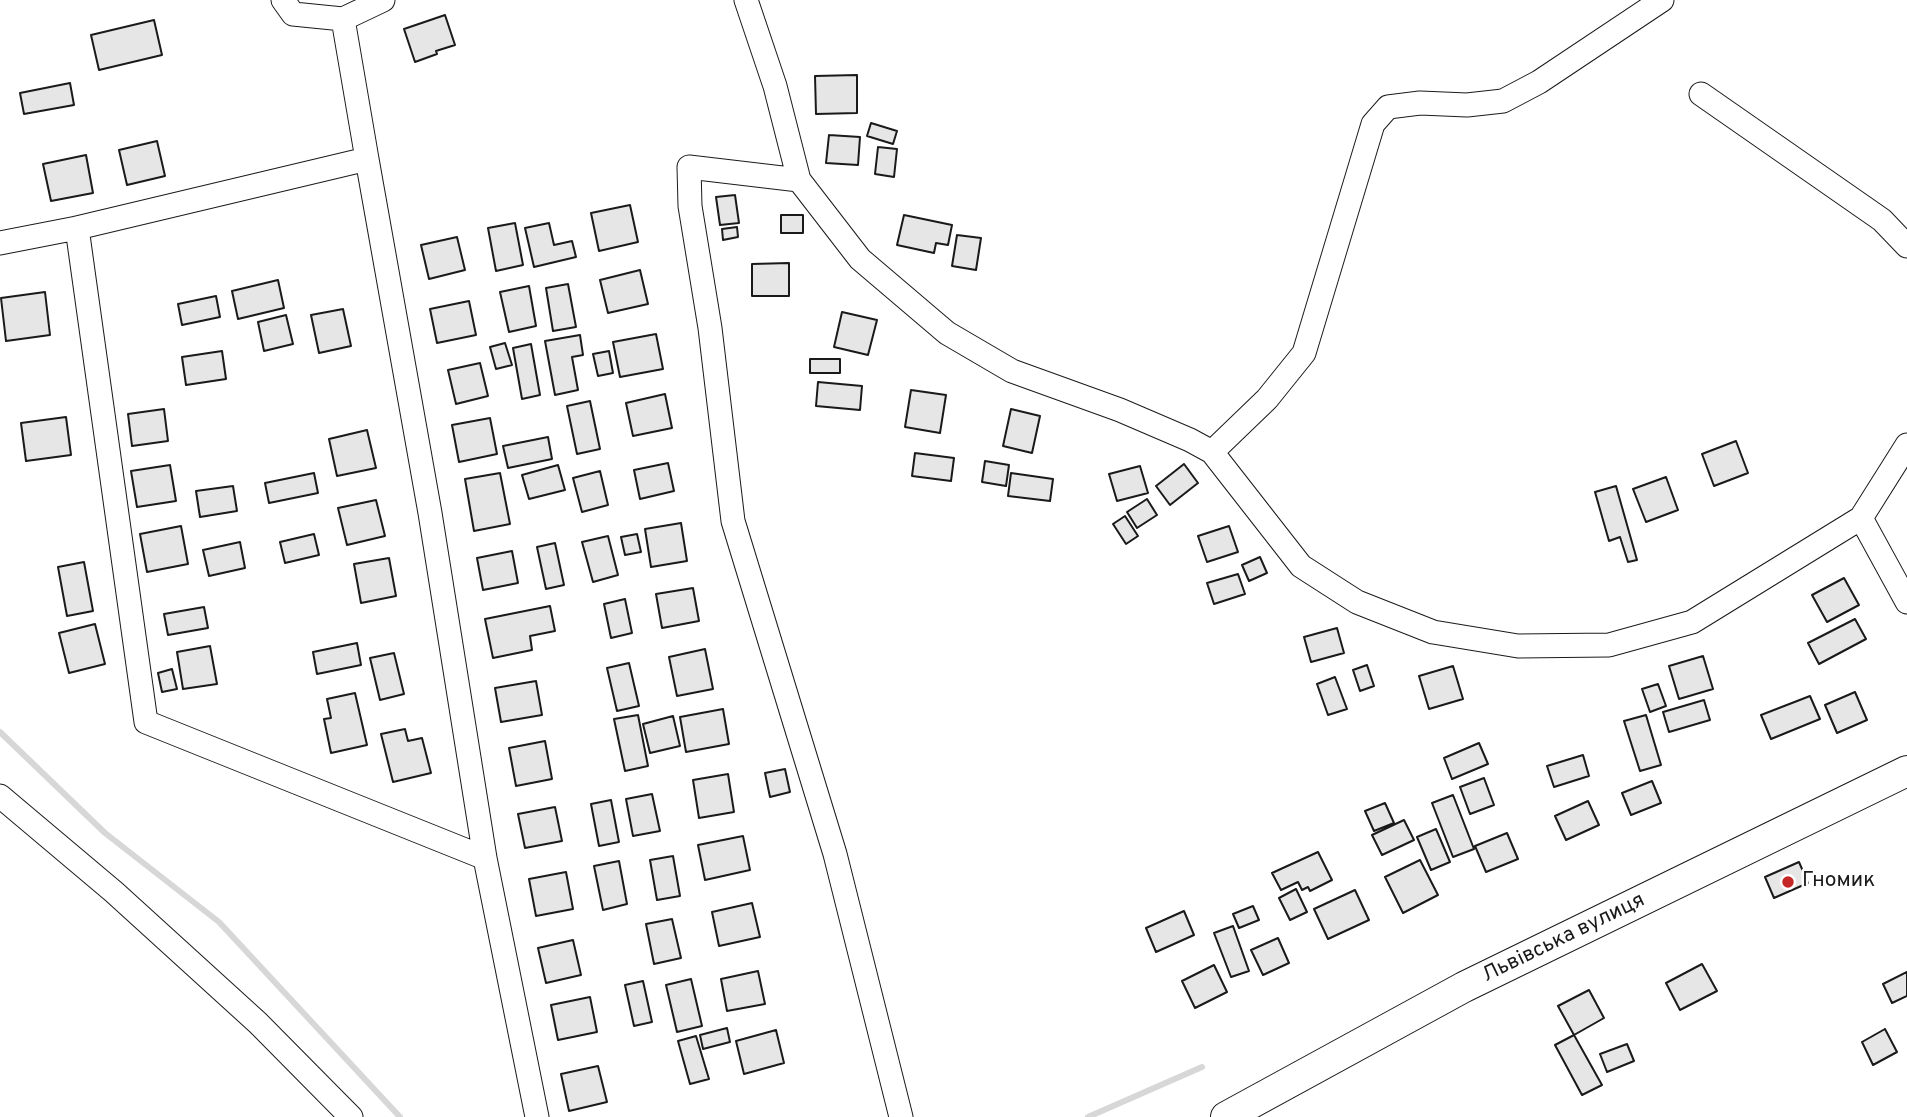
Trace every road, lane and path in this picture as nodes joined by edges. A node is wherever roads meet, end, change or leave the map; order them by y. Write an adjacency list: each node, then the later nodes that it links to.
1 (283, 0): 5 (street)
2 (383, 0): 5 (street)
3 (746, 0): 8 (street)
4 (1662, 0): 13 (street)
5 (343, 19): 7 (street)
6 (1701, 94): 11 (street)
7 (367, 159): 9 (street); 18 (street)
8 (799, 180): 13 (street); 21 (street)
9 (76, 228): 10 (street); 18 (street)
10 (0, 243)
11 (1907, 246)
12 (1907, 445): 14 (street)
13 (1212, 452): 14 (street)
14 (1861, 518): 15 (street)
15 (1907, 602)
16 (1907, 771): 22 (main road, Львівська вулиця)
17 (0, 796): 19 (street)
18 (485, 858): 20 (street)
19 (351, 1117)
20 (537, 1117)
21 (901, 1117)
22 (1226, 1117)

